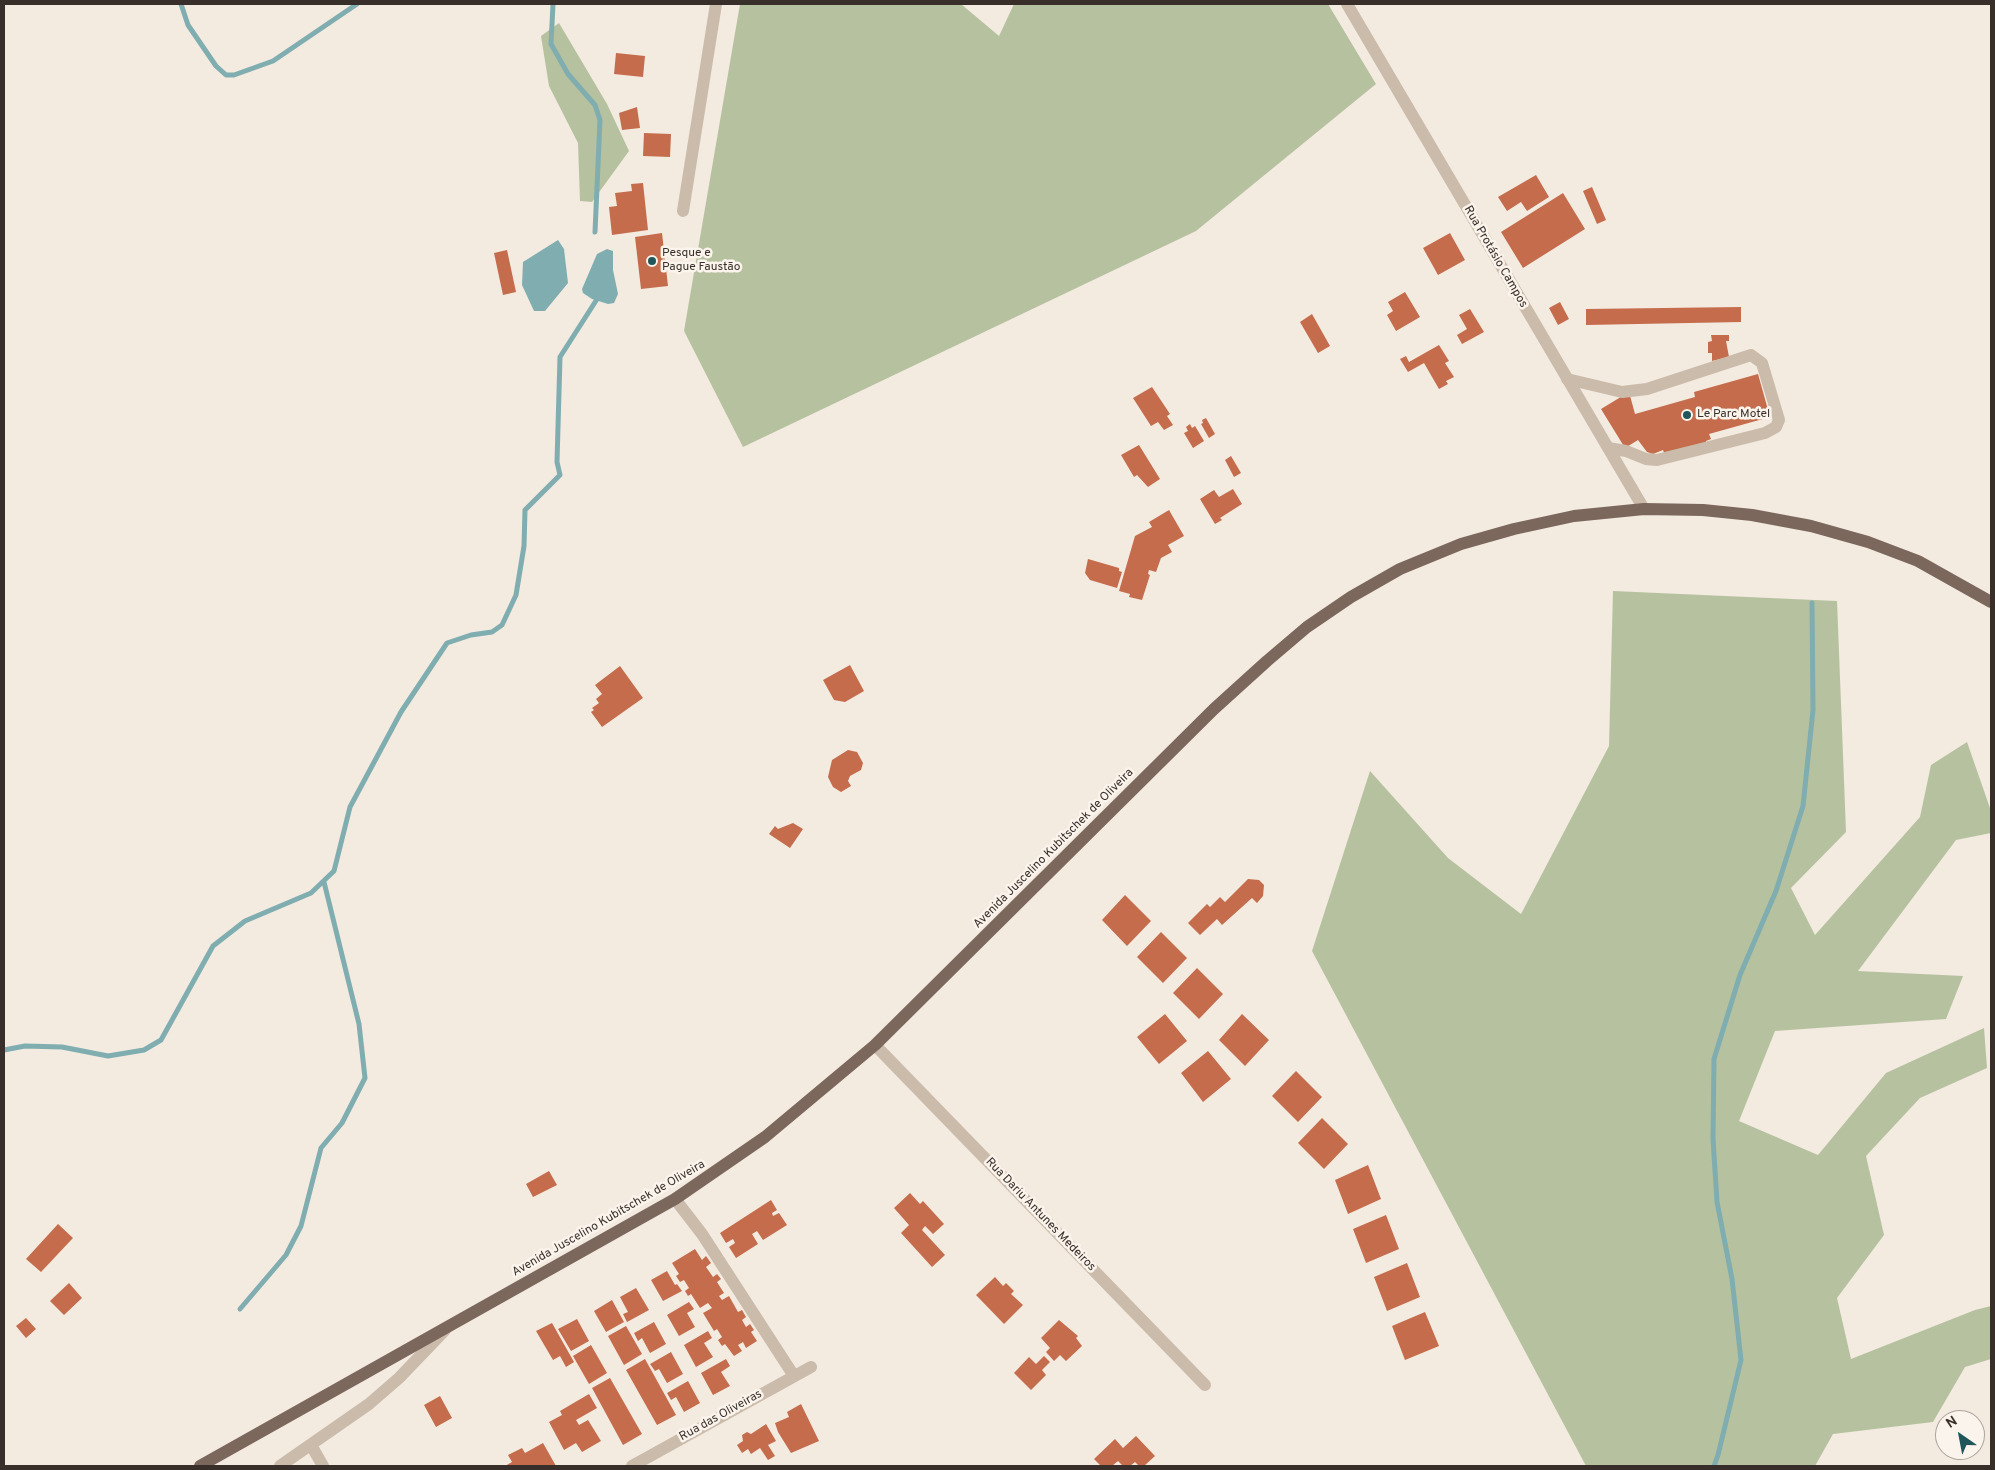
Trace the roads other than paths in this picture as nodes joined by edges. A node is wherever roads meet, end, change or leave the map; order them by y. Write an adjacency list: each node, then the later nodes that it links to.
1 (716, 4): 3 (street)
2 (1347, 4): 4 (street, Rua Protásio Campos)
3 (683, 211)
4 (1568, 379): 5 (street, Rua Protásio Campos); 5 (street)
5 (1608, 448): 6 (street, Rua Protásio Campos)
6 (1644, 509): 7 (main road, Avenida Juscelino Kubitschek de Oliveira); 8 (main road, Avenida Juscelino Kubitschek de Oliveira)
7 (1991, 602)
8 (875, 1045): 9 (main road, Avenida Juscelino Kubitschek de Oliveira); 13 (street, Rua Dariu Antunes Medeiros)
9 (675, 1199): 10 (main road, Avenida Juscelino Kubitschek de Oliveira); 12 (street)
10 (446, 1328): 14 (street); 15 (main road, Avenida Juscelino Kubitschek de Oliveira)
11 (810, 1367): 12 (street, Rua das Oliveiras)
12 (794, 1376): 18 (street, Rua das Oliveiras)
13 (1205, 1385)
14 (311, 1446): 16 (street); 17 (street)
15 (200, 1466)
16 (280, 1466)
17 (323, 1466)
18 (632, 1466)

